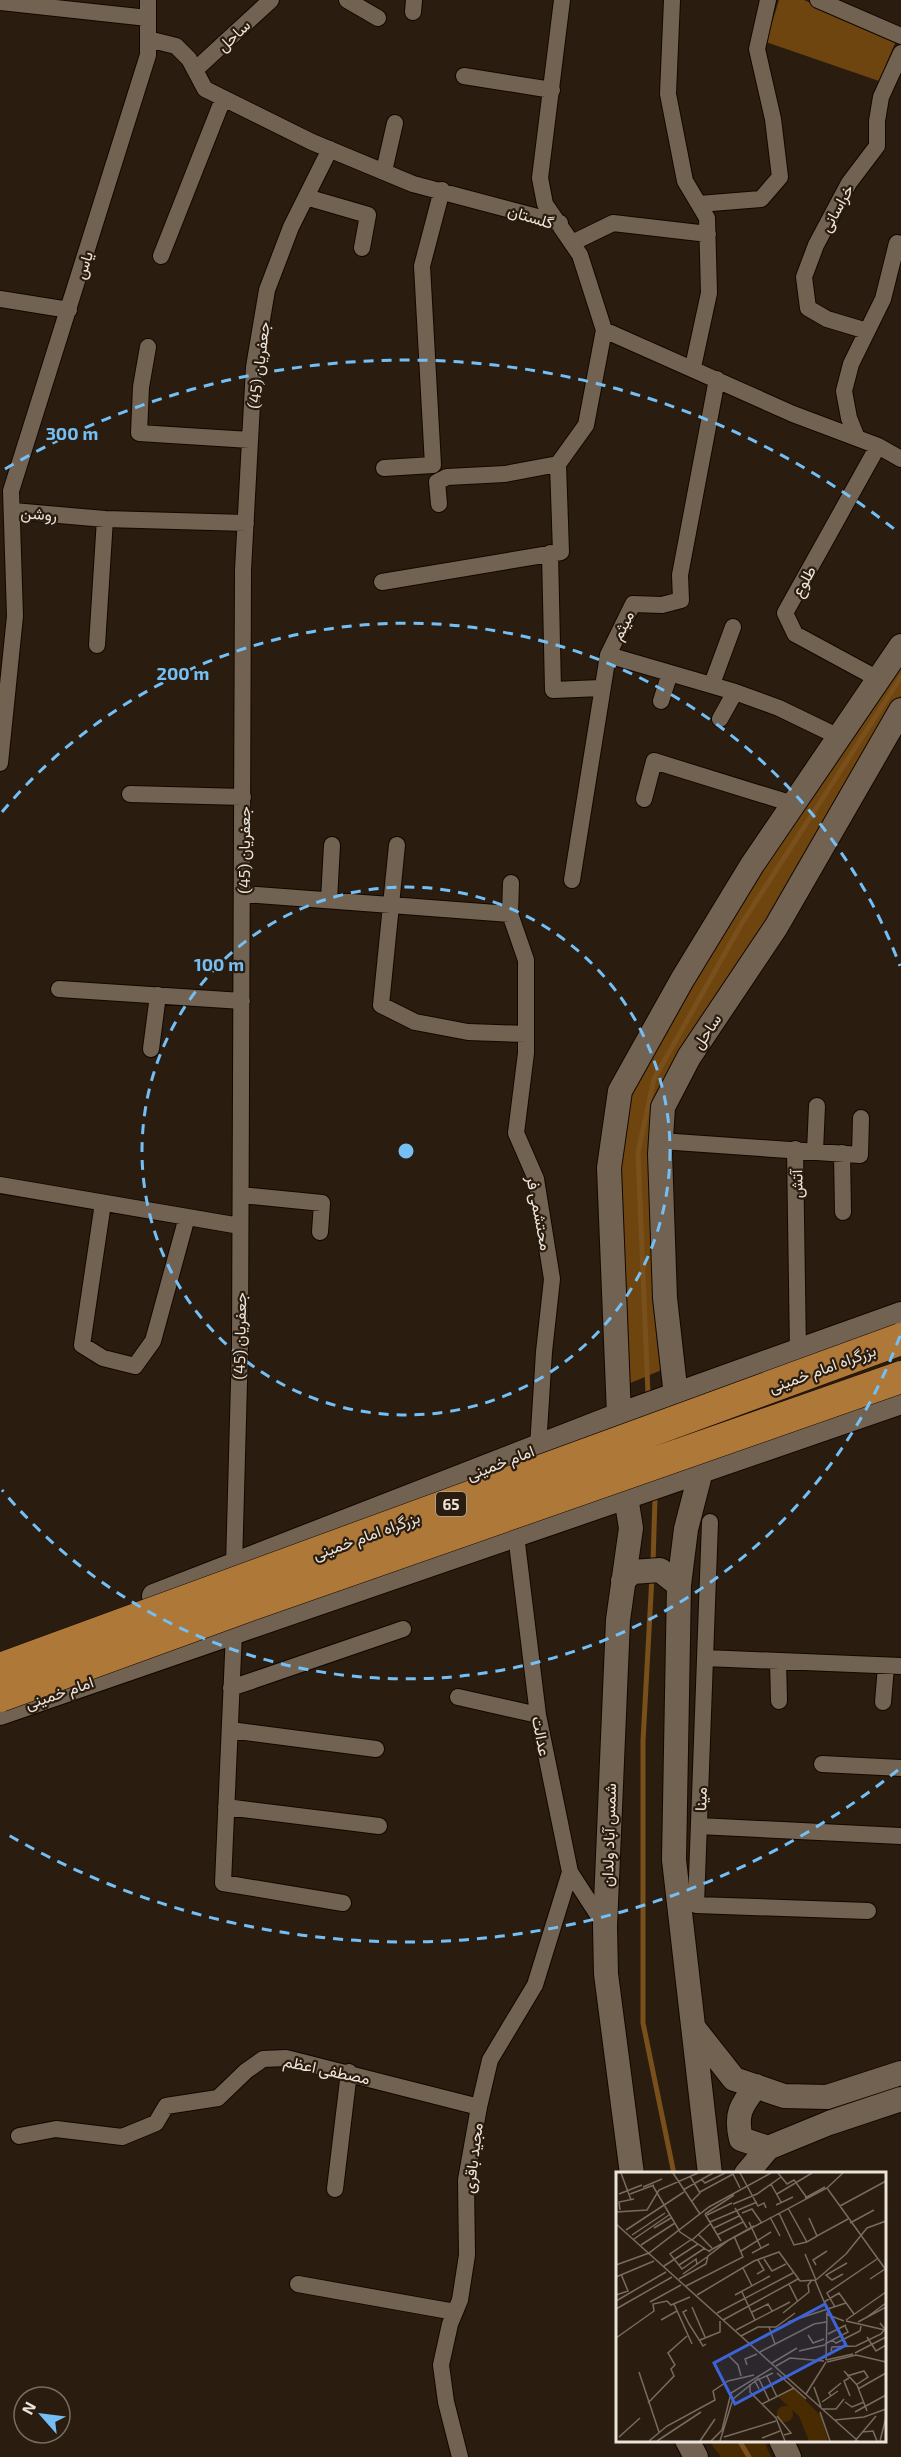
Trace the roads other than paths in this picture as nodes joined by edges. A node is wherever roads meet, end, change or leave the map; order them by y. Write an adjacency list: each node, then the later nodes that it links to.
1 (148, 0): 9 (street, یاس)
2 (271, 0): 14 (street, ساحل)
3 (346, 0): 10 (street)
4 (562, 0): 16 (street)
5 (672, 0): 23 (street)
6 (768, 0): 23 (street)
7 (818, 0): 11 (street)
8 (0, 2): 9 (street)
9 (148, 18): 12 (street, یاس)
10 (378, 18)
11 (901, 36)
12 (148, 39): 14 (street, گلستان); 31 (street, یاس)
13 (901, 53): 33 (street, خراسانی)
14 (195, 70): 17 (street, گلستان)
15 (464, 76): 16 (street)
16 (552, 90): 24 (street)
17 (224, 99): 19 (street, گلستان); 29 (street)
18 (395, 123): 20 (street)
19 (330, 149): 20 (street, گلستان); 22 (street, جعفریان (45))
20 (384, 171): 21 (street, گلستان)
21 (442, 190): 24 (street, گلستان); 42 (street)
22 (306, 197): 28 (street); 38 (street, جعفریان (45))
23 (699, 204): 25 (street)
24 (560, 223): 26 (street, گلستان)
25 (708, 234): 26 (street); 35 (street)
26 (572, 243): 32 (street, گلستان)
27 (901, 244): 33 (street)
28 (362, 248)
29 (161, 256)
30 (0, 299): 31 (street)
31 (69, 310): 43 (street, یاس)
32 (604, 330): 35 (street); 41 (street)
33 (867, 331): 37 (street)
34 (148, 347): 38 (street)
35 (693, 367): 36 (street)
36 (717, 379): 37 (street); 53 (street, میثم)
37 (857, 438): 39 (street)
38 (250, 440): 47 (street, جعفریان (45))
39 (878, 446): 40 (street); 55 (street, طلوع)
40 (901, 459)
41 (558, 464): 44 (street); 48 (street)
42 (384, 468)
43 (6, 490): 45 (street, یاس)
44 (439, 504)
45 (13, 511): 46 (street, روشن); 63 (street, روشن)
46 (105, 519): 47 (street, روشن); 51 (street)
47 (246, 522): 65 (street, جعفریان (45))
48 (555, 553): 49 (street); 57 (street)
49 (382, 582)
50 (733, 627): 56 (street)
51 (97, 645)
52 (901, 646): 55 (main road)
53 (608, 655): 54 (street); 57 (street, میثم)
54 (670, 673): 56 (street); 59 (street)
55 (878, 679): 62 (main road)
56 (712, 684): 58 (street)
57 (601, 688): 70 (street, میثم)
58 (735, 692): 61 (street); 62 (street)
59 (661, 701)
60 (900, 712): 83 (main road, ساحل)
61 (720, 719)
62 (839, 737): 67 (main road)
63 (0, 763)
64 (130, 794): 65 (street)
65 (243, 797): 72 (street, جعفریان (45))
66 (644, 799): 67 (street)
67 (793, 804): 102 (main road)
68 (332, 845): 73 (street)
69 (397, 846): 74 (street)
70 (572, 880)
71 (511, 883): 75 (street)
72 (243, 894): 73 (street); 78 (street, جعفریان (45))
73 (329, 900): 74 (street)
74 (390, 905): 75 (street); 79 (street)
75 (510, 914): 79 (street, محتشمی فر)
76 (59, 988): 77 (street)
77 (158, 995): 78 (street); 80 (street)
78 (242, 1001): 88 (street, جعفریان (45))
79 (526, 1034): 104 (street, محتشمی فر)
80 (151, 1049)
81 (817, 1106): 85 (street)
82 (861, 1118): 86 (street)
83 (661, 1141): 84 (street, آتش); 100 (main road, ساحل)
84 (795, 1149): 85 (street); 98 (street, آتش)
85 (815, 1151): 86 (street)
86 (842, 1153): 90 (street)
87 (0, 1185): 89 (street)
88 (241, 1195): 92 (street, جعفریان (45)); 93 (street)
89 (103, 1203): 91 (street); 91 (street)
90 (843, 1212)
91 (187, 1217): 92 (street)
92 (240, 1226): 109 (street, جعفریان (45))
93 (320, 1232)
94 (901, 1314): 95 (main road, امام خمینی)
95 (866, 1327): 97 (main road, امام خمینی); 101 (main road)
96 (901, 1339): 119 (highway, بزرگراه امام خمینی / 65, bridge)
97 (824, 1342): 98 (main road, امام خمینی); 103 (main road)
98 (798, 1352): 100 (main road, امام خمینی)
99 (901, 1377): 122 (highway, بزرگراه امام خمینی / 65, bridge)
100 (676, 1396): 102 (main road, امام خمینی)
101 (895, 1404): 103 (main road, امام خمینی)
102 (619, 1415): 104 (main road, امام خمینی)
103 (853, 1419): 105 (main road, امام خمینی)
104 (538, 1447): 109 (main road, امام خمینی)
105 (701, 1471): 106 (main road, امام خمینی); 111 (main road)
106 (626, 1497): 108 (main road, امام خمینی); 110 (main road, شمس آباد ولدان)
107 (710, 1522): 116 (street, مینا)
108 (516, 1535): 114 (main road, امام خمینی); 127 (street, عدالت)
109 (234, 1566): 112 (main road, امام خمینی)
110 (623, 1581): 111 (main road); 139 (main road, شمس آباد ولدان)
111 (679, 1585): 140 (main road)
112 (84, 1623): 115 (main road, امام خمینی); 120 (main road)
113 (403, 1629): 121 (street)
114 (234, 1632): 120 (main road, امام خمینی); 121 (street)
115 (0, 1655)
116 (705, 1658): 117 (street); 134 (street, مینا)
117 (778, 1661): 118 (street); 124 (street)
118 (893, 1666): 125 (street)
119 (0, 1669)
120 (100, 1678): 126 (main road, امام خمینی)
121 (231, 1688): 128 (street)
122 (0, 1696)
123 (458, 1697): 127 (street)
124 (779, 1701)
125 (883, 1702)
126 (0, 1713)
127 (538, 1715): 136 (street, عدالت)
128 (230, 1730): 129 (street); 132 (street)
129 (376, 1749)
130 (822, 1764): 131 (street)
131 (901, 1768)
132 (226, 1807): 133 (street); 137 (street)
133 (379, 1826)
134 (699, 1826): 135 (street); 138 (street, مینا)
135 (901, 1836)
136 (570, 1872): 139 (street, عدالت); 145 (street, مجید باقری)
137 (343, 1902)
138 (868, 1911)
139 (605, 1926): 148 (main road, شمس آباد ولدان)
140 (693, 2027): 143 (main road); 149 (main road)
141 (349, 2072): 145 (street, مصطفی اعظم); 146 (street, مصطفی اعظم); 151 (street)
142 (901, 2073): 143 (main road)
143 (756, 2086): 147 (main road)
144 (901, 2099): 147 (main road)
145 (479, 2107): 153 (street, مجید باقری)
146 (20, 2136)
147 (768, 2148): 150 (main road)
148 (632, 2172)
149 (710, 2172)
150 (748, 2172)
151 (335, 2189)
152 (298, 2284): 153 (street)
153 (455, 2312): 156 (street, مجید باقری)
154 (688, 2442): 157 (main road)
155 (782, 2442): 158 (main road)
156 (460, 2457)
157 (696, 2457)
158 (789, 2457)

